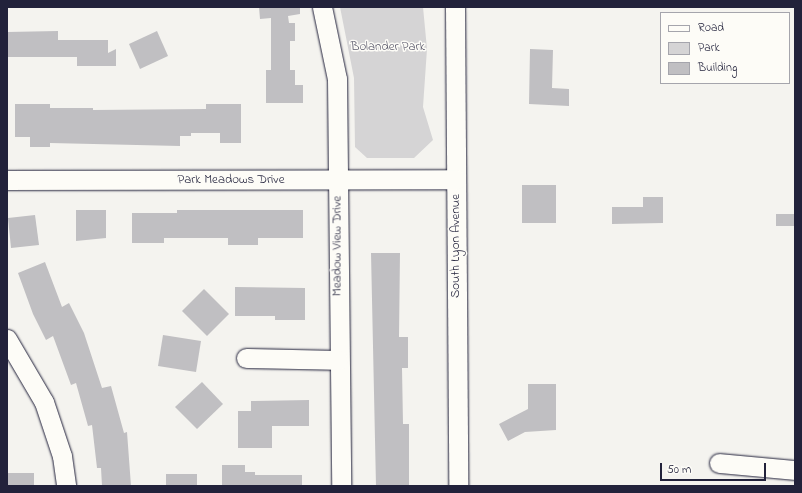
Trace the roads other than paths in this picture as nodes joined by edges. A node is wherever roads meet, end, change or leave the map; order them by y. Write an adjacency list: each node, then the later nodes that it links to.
1 (322, 7): 3 (street, Meadow View Drive)
2 (455, 7): 4 (street, South Lyon Avenue)
3 (338, 179): 4 (street, Park Meadows Drive); 5 (street, Park Meadows Drive); 8 (street, Meadow View Drive)
4 (456, 179): 13 (street, South Lyon Avenue)
5 (7, 180)
6 (9, 347): 11 (street)
7 (246, 358): 8 (street)
8 (338, 360): 12 (street, Meadow View Drive)
9 (719, 463): 10 (street)
10 (795, 470)
11 (66, 486)
12 (341, 486)
13 (458, 486)

